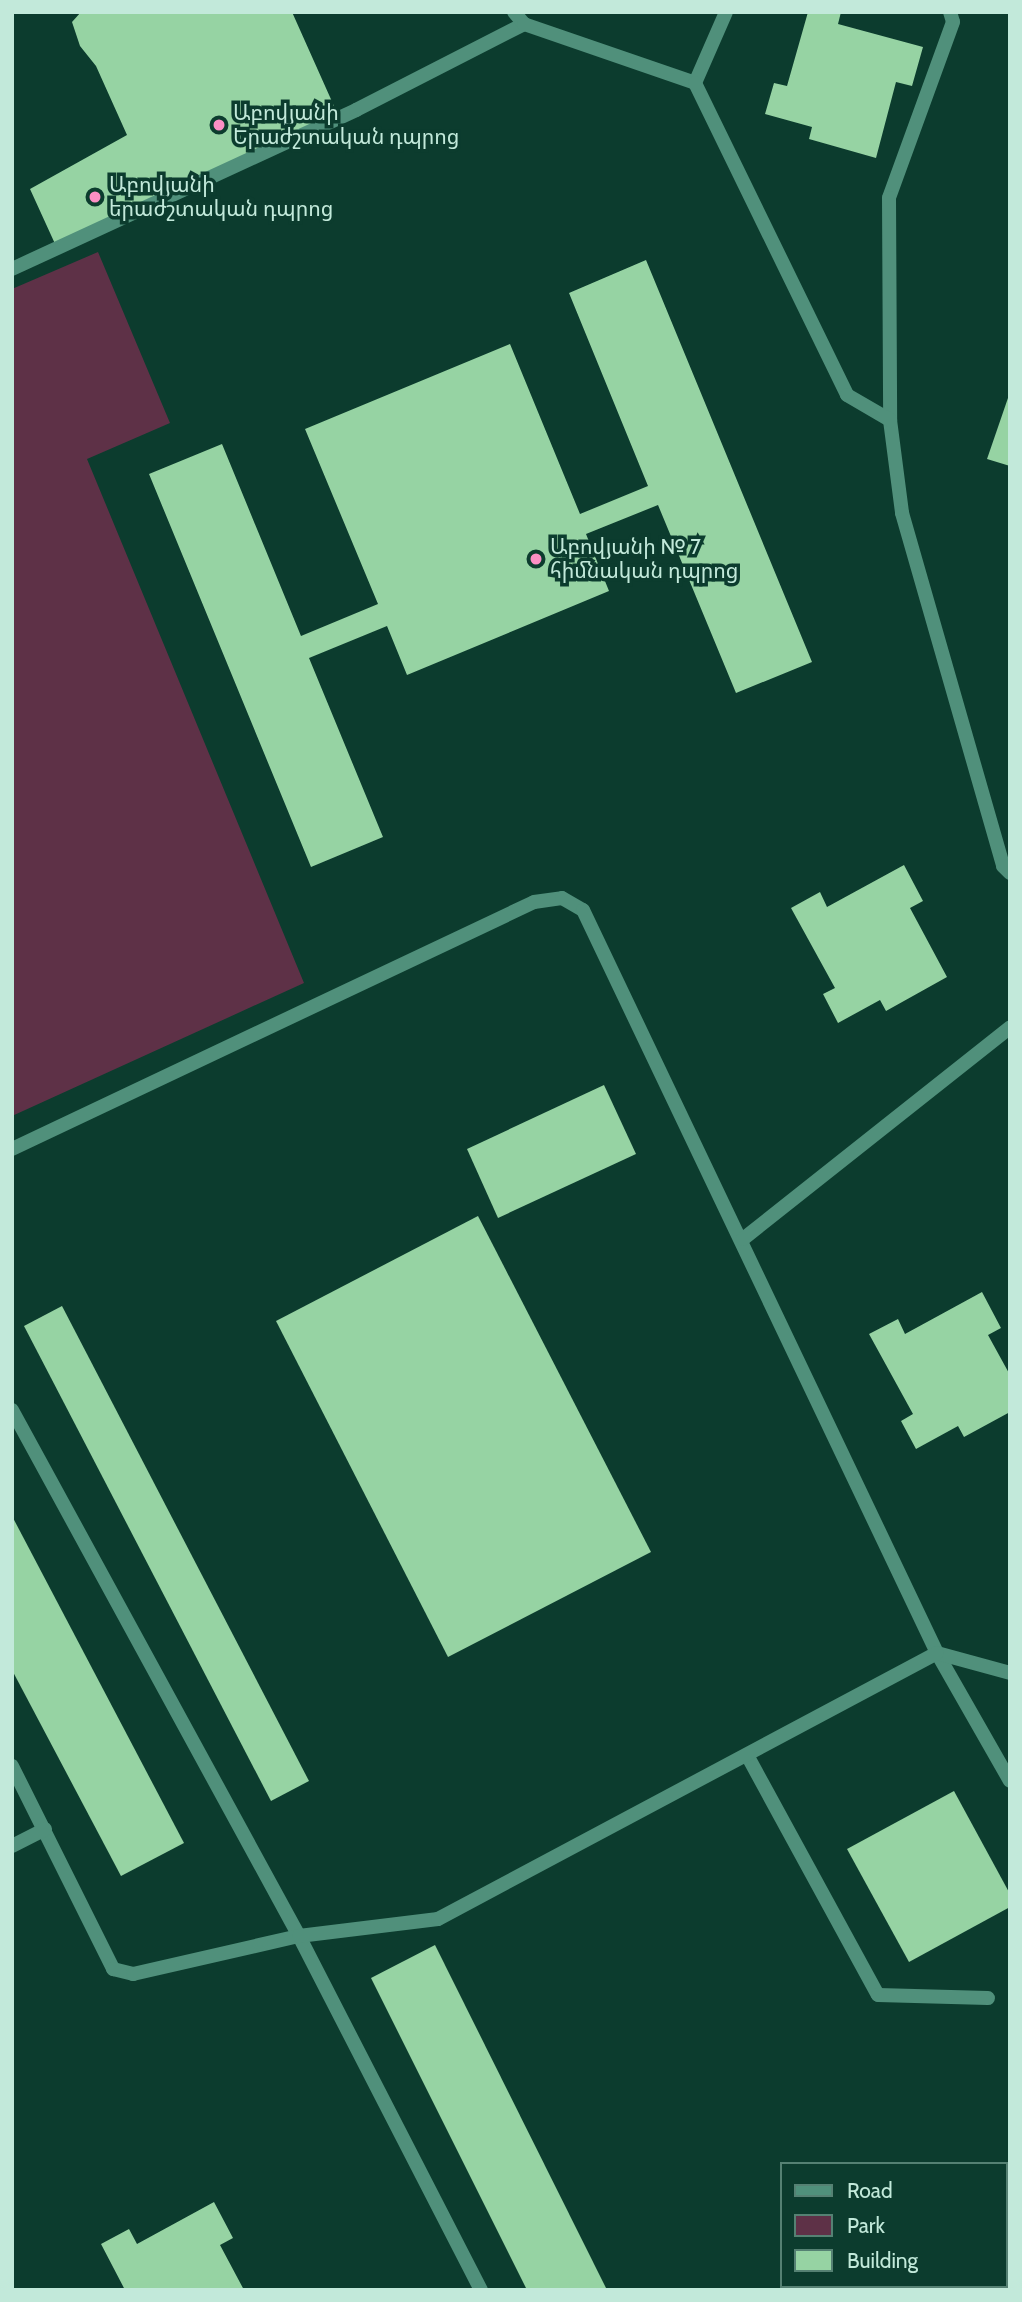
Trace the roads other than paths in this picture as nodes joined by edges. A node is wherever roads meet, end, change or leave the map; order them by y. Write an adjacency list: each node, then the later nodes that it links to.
1 (514, 12): 4 (street)
2 (726, 12): 5 (street)
3 (950, 12): 7 (street)
4 (524, 24): 5 (street); 6 (street)
5 (695, 83): 7 (street)
6 (12, 269)
7 (890, 420): 8 (street)
8 (1010, 873)
9 (1010, 1027): 11 (street)
10 (12, 1149): 11 (street)
11 (743, 1239): 13 (street)
12 (12, 1410): 20 (street)
13 (937, 1653): 14 (street); 15 (street); 17 (street)
14 (1010, 1672)
15 (747, 1755): 20 (street); 21 (street)
16 (12, 1766): 18 (street)
17 (1010, 1781)
18 (45, 1829): 19 (street); 20 (street)
19 (12, 1846)
20 (299, 1937): 22 (street)
21 (988, 1998)
22 (481, 2290)

